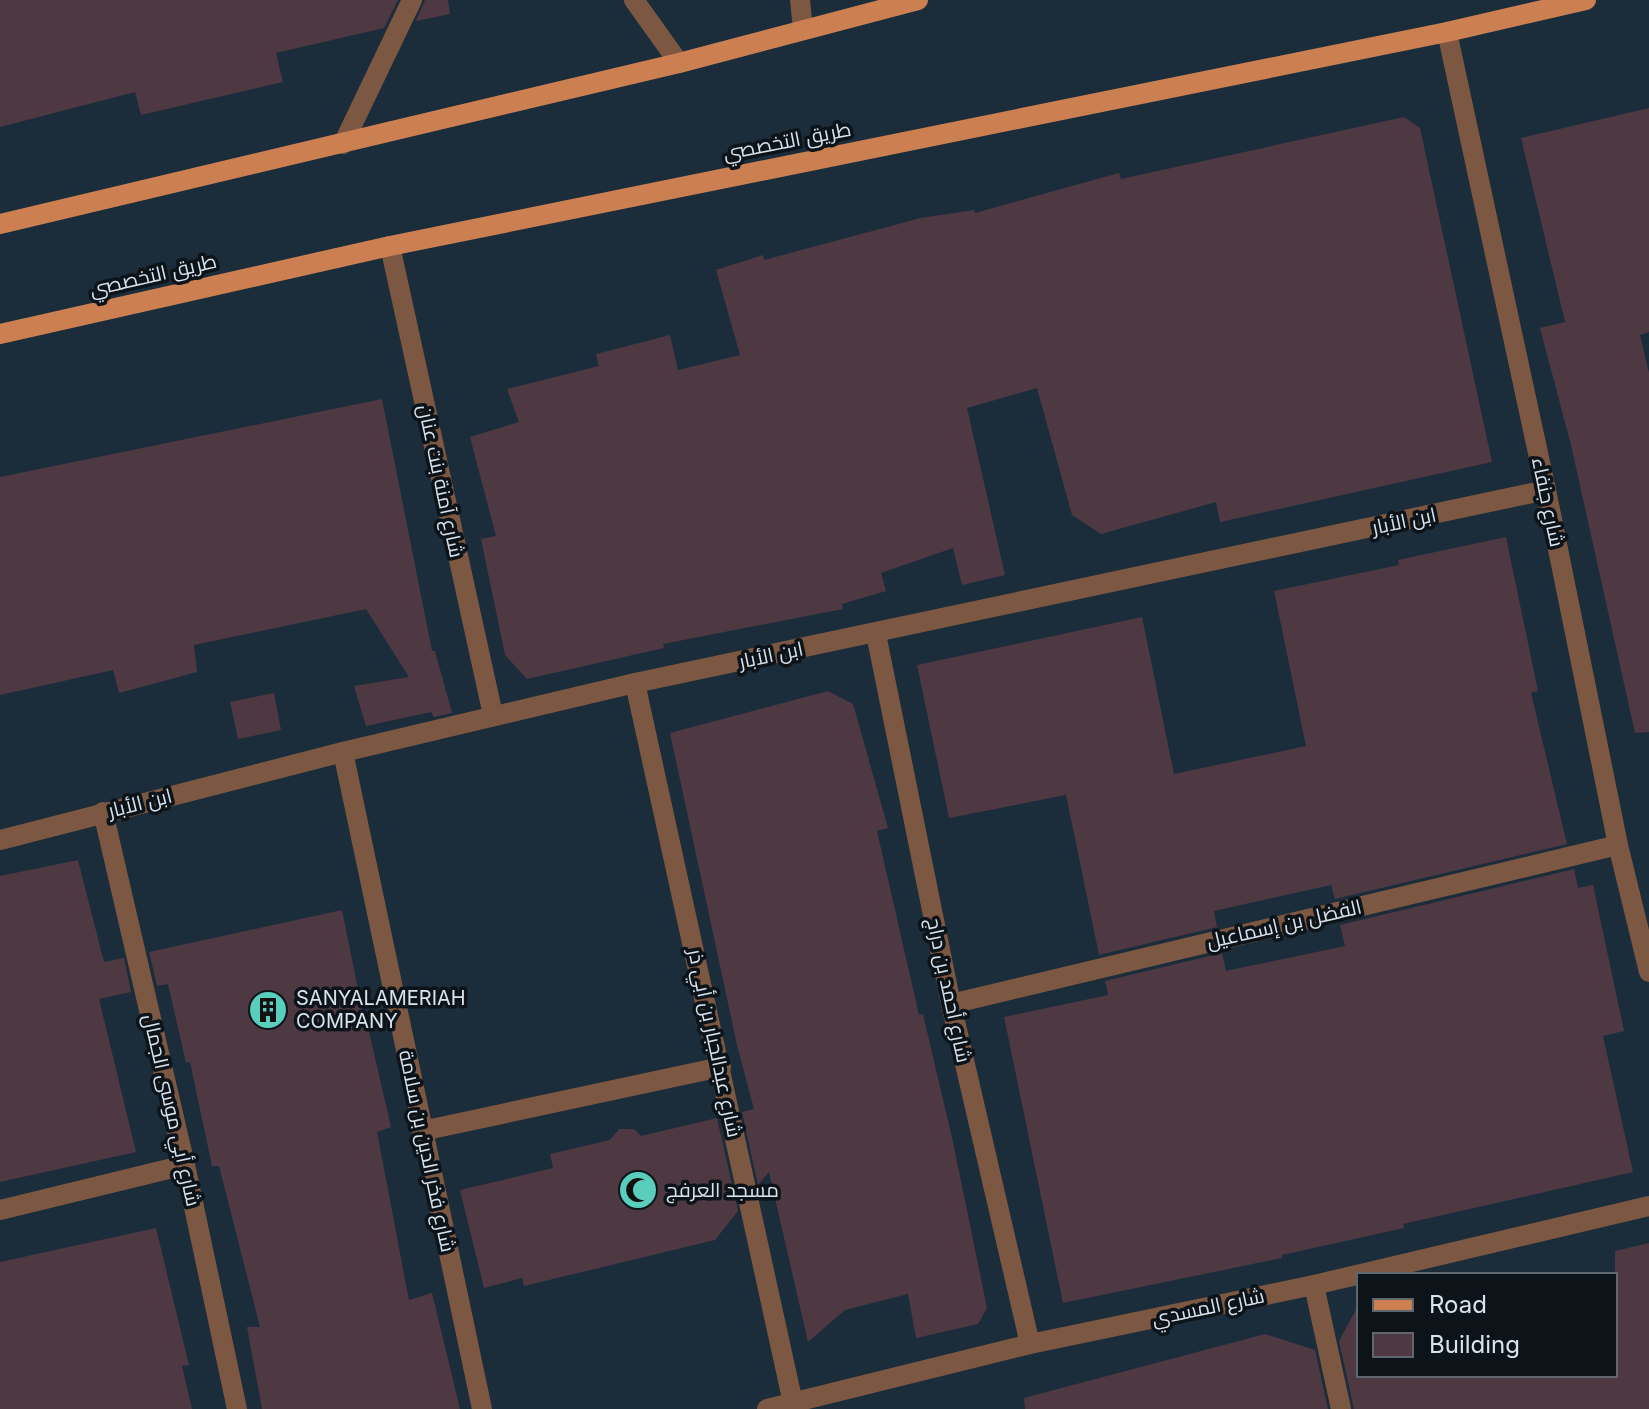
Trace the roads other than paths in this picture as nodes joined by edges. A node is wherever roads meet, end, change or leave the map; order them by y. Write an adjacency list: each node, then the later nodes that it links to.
1 (412, 0): 9 (street)
2 (634, 0): 8 (street)
3 (800, 0): 6 (street)
4 (918, 0): 6 (main road)
5 (1586, 0): 7 (main road, طريق التخصصي)
6 (803, 29): 8 (main road)
7 (1447, 32): 11 (main road, طريق التخصصي); 13 (street, شارع جنفاء)
8 (679, 63): 9 (main road)
9 (343, 144): 10 (main road)
10 (0, 224)
11 (390, 246): 12 (main road, طريق التخصصي); 16 (street, شارع آمنة بنت عنان)
12 (0, 334)
13 (1546, 490): 14 (street, ابن الأبار); 20 (street, شارع جنفاء)
14 (876, 634): 15 (street, ابن الأبار); 22 (street, شارع أحمد بن دراج)
15 (635, 683): 16 (street, ابن الأبار); 23 (street, شارع عبدالجبار بن أبي ذر)
16 (493, 715): 17 (street, ابن الأبار)
17 (343, 752): 18 (street, ابن الأبار); 24 (street, شارع فخر الدين بن سلامة)
18 (103, 812): 19 (street, ابن الأبار); 25 (street, شارع أبي موسى الجمال)
19 (0, 840)
20 (1618, 845): 21 (street, شارع جنفاء); 22 (street, الفضل بن إسماعيل)
21 (1649, 972)
22 (951, 1004): 31 (street, شارع أحمد بن دراج)
23 (721, 1067): 24 (street); 32 (street, شارع عبدالجبار بن أبي ذر)
24 (422, 1131): 34 (street, شارع فخر الدين بن سلامة)
25 (185, 1165): 27 (street); 33 (street, شارع أبي موسى الجمال)
26 (1649, 1206): 28 (street, شارع المسدي)
27 (0, 1210)
28 (1365, 1273)
29 (1357, 1275): 30 (street, شارع المسدي)
30 (1314, 1285): 31 (street, شارع المسدي); 36 (street)
31 (1030, 1344): 32 (street, شارع المسدي)
32 (793, 1403): 35 (street, شارع المسدي)
33 (237, 1409)
34 (482, 1409)
35 (767, 1409)
36 (1341, 1409)

